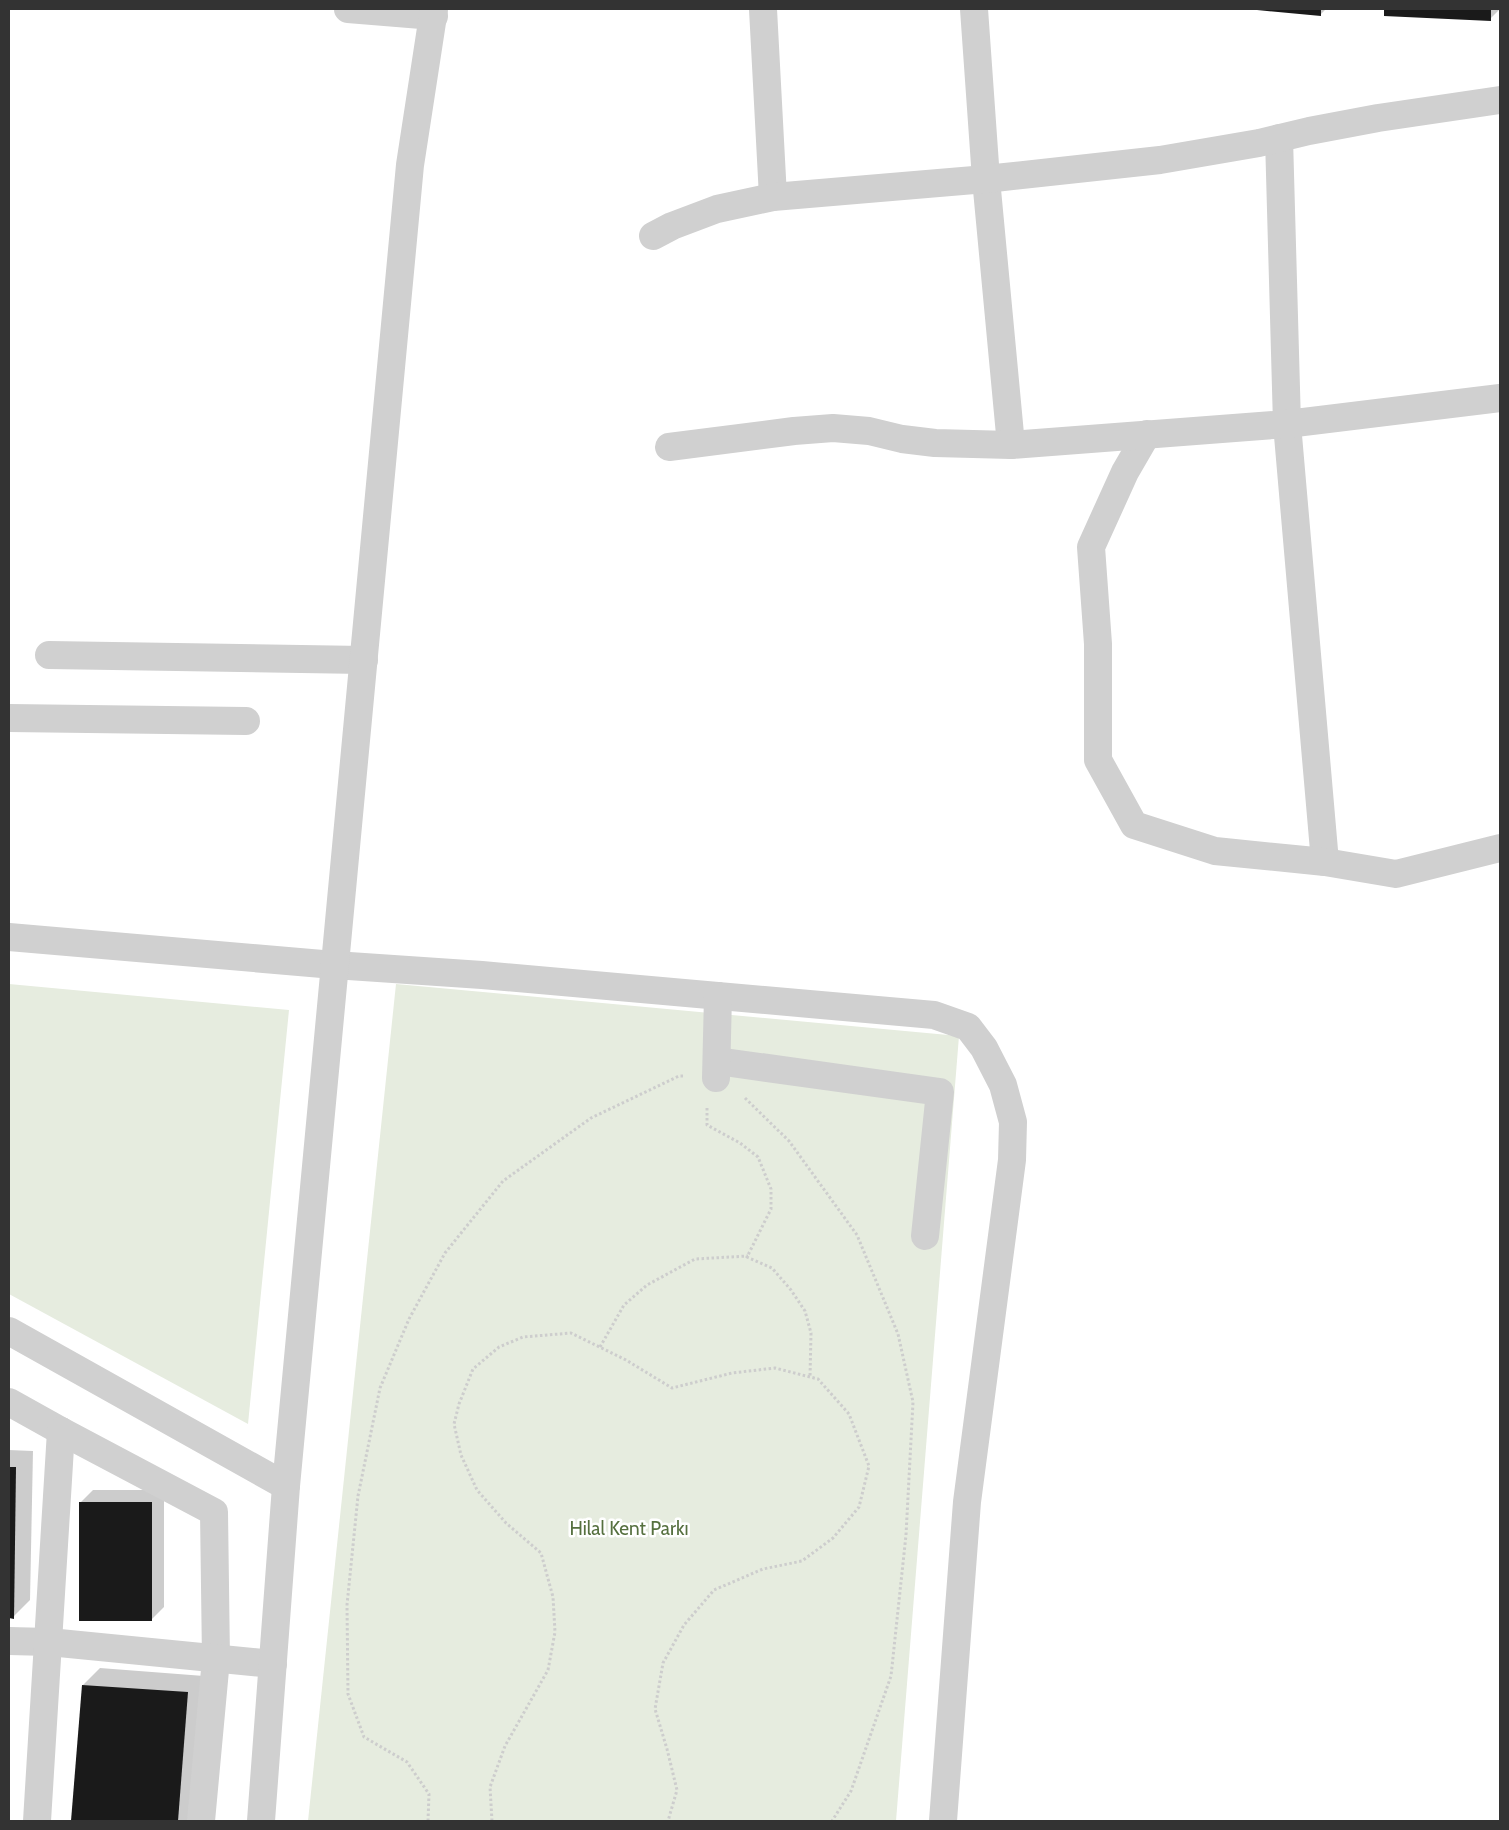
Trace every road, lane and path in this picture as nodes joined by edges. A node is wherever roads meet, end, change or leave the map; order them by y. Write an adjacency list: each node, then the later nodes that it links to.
1 (348, 9): 4 (street)
2 (763, 9): 8 (street)
3 (974, 9): 7 (street)
4 (434, 12): 16 (street)
5 (1500, 100): 6 (street)
6 (1279, 138): 7 (street); 11 (street)
7 (986, 179): 8 (street); 13 (street)
8 (774, 197): 9 (street)
9 (653, 236)
10 (1500, 398): 11 (street)
11 (1286, 424): 12 (street); 20 (street)
12 (1146, 434): 13 (street); 20 (street)
13 (1011, 445): 14 (street)
14 (670, 447)
15 (49, 655): 16 (street)
16 (364, 660): 22 (street)
17 (9, 718): 18 (street)
18 (246, 721)
19 (1500, 848): 20 (street)
20 (1325, 862)
21 (9, 937): 22 (street)
22 (334, 965): 23 (street); 32 (street)
23 (718, 996): 24 (street); 44 (street)
24 (714, 1072): 25 (street); 26 (path); 40 (path); 43 (path)
25 (926, 1236)
26 (748, 1256): 28 (path); 29 (path)
27 (9, 1331): 32 (street)
28 (600, 1347): 29 (path); 41 (path)
29 (810, 1377): 42 (path)
30 (9, 1402): 31 (street)
31 (61, 1431): 34 (street); 35 (street)
32 (286, 1486): 36 (street)
33 (9, 1641): 34 (street)
34 (49, 1642): 35 (street); 37 (street)
35 (216, 1658): 36 (street); 38 (street)
36 (273, 1664): 39 (street)
37 (37, 1821)
38 (201, 1821)
39 (261, 1821)
40 (428, 1821)
41 (492, 1821)
42 (668, 1821)
43 (832, 1821)
44 (943, 1821)

